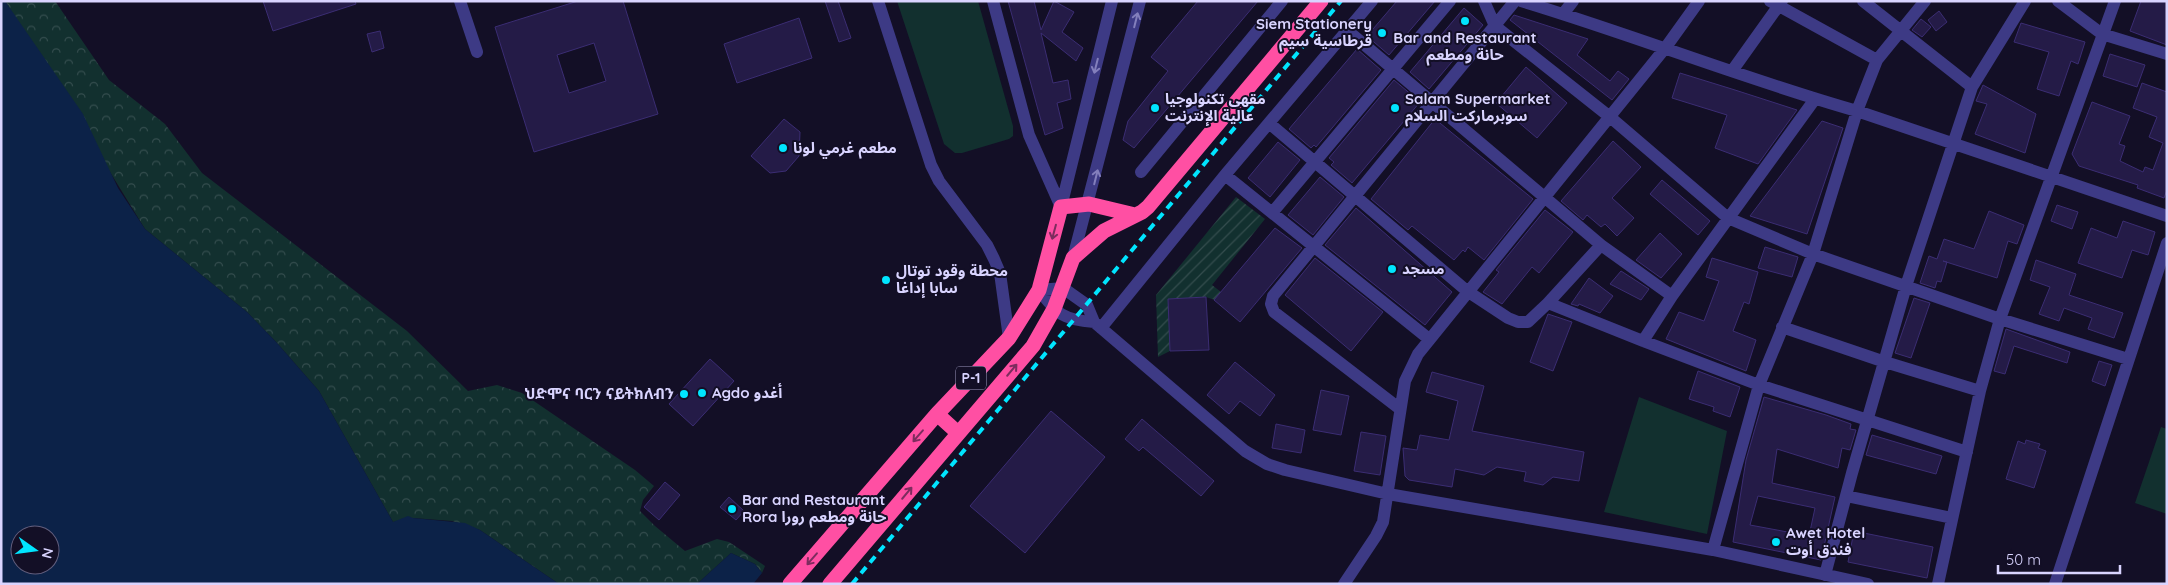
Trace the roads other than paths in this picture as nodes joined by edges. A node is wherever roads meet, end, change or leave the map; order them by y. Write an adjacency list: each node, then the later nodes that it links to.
1 (460, 1): 27 (street)
2 (878, 1): 66 (street)
3 (993, 1): 46 (street)
4 (1112, 1): 46 (street, one-way to 46)
5 (1140, 1): 45 (street, one-way to 5)
6 (1282, 1): 40 (street)
7 (1321, 1): 48 (highway)
8 (1372, 1): 23 (street)
9 (1450, 1): 30 (street)
10 (1484, 1): 22 (street)
11 (1515, 1): 22 (street)
12 (1521, 1): 21 (street)
13 (1573, 1): 21 (street)
14 (1699, 1): 26 (street)
15 (1863, 1): 24 (street)
16 (1925, 1): 24 (street)
17 (2025, 1): 32 (street)
18 (2058, 1): 25 (street)
19 (2115, 1): 25 (street)
20 (1776, 3): 29 (street); 31 (street)
21 (1563, 14): 26 (street)
22 (1495, 26): 34 (street); 36 (street)
23 (1347, 30): 30 (street); 37 (street)
24 (1900, 32): 29 (street); 32 (street)
25 (2102, 34): 28 (street); 42 (street)
26 (1666, 47): 31 (street); 36 (street)
27 (477, 52)
28 (2167, 54)
29 (1877, 60): 35 (street)
30 (1394, 68): 34 (street); 39 (street)
31 (1732, 70): 33 (street)
32 (1972, 87): 38 (street)
33 (1815, 99): 35 (street); 50 (street)
34 (1434, 102): 43 (street); 44 (street)
35 (1858, 111): 38 (street); 54 (street)
36 (1610, 118): 44 (street); 50 (street)
37 (1269, 123): 39 (street); 41 (street)
38 (1953, 144): 42 (street); 56 (street)
39 (1315, 161): 43 (street); 47 (street)
40 (1141, 172)
41 (1225, 175): 47 (street); 64 (street)
42 (2052, 178): 49 (street); 63 (street)
43 (1355, 196): 52 (street); 59 (street)
44 (1545, 198): 53 (street); 59 (street)
45 (1089, 204): 46 (highway); 48 (highway); 55 (street)
46 (1061, 207): 58 (highway, P-1, one-way to 58)
47 (1272, 213): 52 (street)
48 (1135, 215): 55 (highway)
49 (2167, 216)
50 (1728, 218): 54 (street); 60 (street)
51 (2167, 243): 69 (street)
52 (1313, 245): 67 (street); 73 (street)
53 (1601, 245): 60 (street); 61 (street)
54 (1813, 254): 56 (street); 65 (street)
55 (1073, 258): 57 (highway, P-1)
56 (1906, 286): 63 (street); 70 (street)
57 (1063, 288): 58 (street); 62 (highway, P-1); 64 (street)
58 (1039, 290): 62 (street); 66 (highway, P-1)
59 (1467, 291): 61 (street); 67 (street)
60 (1672, 296): 68 (street)
61 (1548, 303): 68 (street)
62 (1054, 309): 64 (street); 76 (highway, P-1, one-way to 62)
63 (2000, 319): 69 (street); 72 (street)
64 (1097, 325): 78 (street)
65 (1782, 327): 70 (street); 71 (street)
66 (1009, 338): 74 (highway, P-1)
67 (1429, 339): 73 (street)
68 (1643, 342): 71 (street)
69 (2128, 359): 88 (street)
70 (1885, 362): 72 (street); 75 (street)
71 (1759, 385): 75 (street); 81 (street)
72 (1980, 391): 77 (street)
73 (1400, 409): 78 (street)
74 (937, 414): 76 (highway); 83 (highway, P-1, one-way to 83)
75 (1868, 421): 77 (street); 79 (street)
76 (958, 433): 84 (highway, P-1, one-way to 76)
77 (1967, 452): 80 (street)
78 (1388, 494): 81 (street); 85 (street)
79 (1846, 496): 80 (street); 82 (street)
80 (1952, 518): 87 (street)
81 (1713, 550): 82 (street)
82 (1825, 575): 86 (street)
83 (790, 584)
84 (830, 584)
85 (1344, 584)
86 (1868, 584)
87 (1938, 584)
88 (2056, 584)

